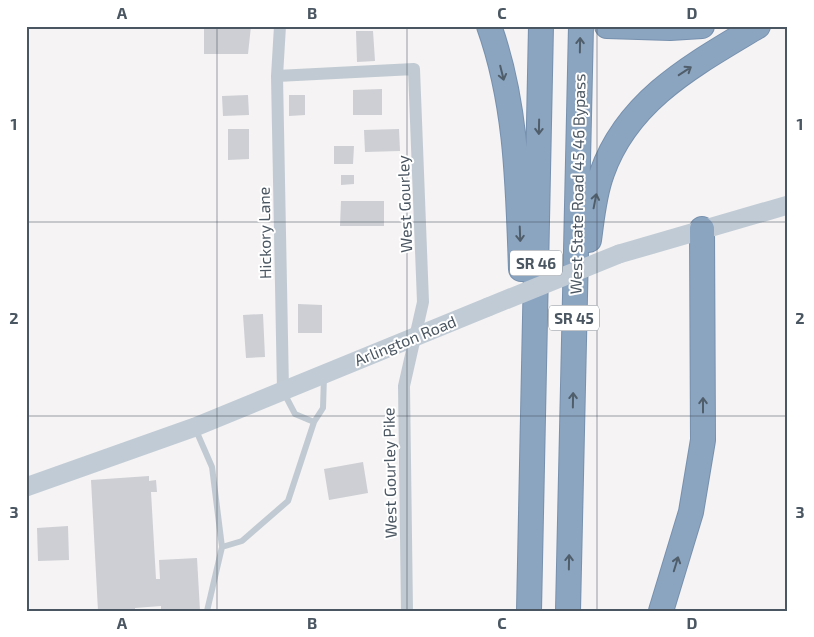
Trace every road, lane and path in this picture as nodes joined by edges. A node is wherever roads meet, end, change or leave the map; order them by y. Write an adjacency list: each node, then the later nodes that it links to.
1 (280, 26): 8 (street, Hickory Lane)
2 (489, 26): 18 (highway, one-way to 18)
3 (541, 26): 18 (highway, SR 46, one-way to 18)
4 (581, 26): 12 (highway, West State Road 45 46 Bypass / SR 45, one-way to 4)
5 (607, 26): 6 (highway)
6 (702, 26)
7 (758, 26): 12 (highway, one-way to 7)
8 (277, 76): 11 (street, West Gourley); 14 (street, Hickory Lane)
9 (788, 205): 10 (street, Arlington Road)
10 (702, 229): 11 (street, Arlington Road, bridge); 24 (highway, one-way to 10)
11 (414, 337): 13 (street, Arlington Road); 21 (street, West Gourley Pike)
12 (573, 371): 23 (highway, West State Road 45 46 Bypass / SR 45, one-way to 12)
13 (324, 373): 14 (street, Arlington Road); 15 (lane)
14 (283, 390): 15 (lane); 16 (street, Arlington Road)
15 (314, 422): 19 (lane)
16 (194, 427): 17 (street, Arlington Road); 19 (lane)
17 (26, 487)
18 (531, 500): 22 (highway)
19 (222, 547): 20 (lane)
20 (207, 611)
21 (407, 611)
22 (528, 611)
23 (568, 611)
24 (661, 611)

